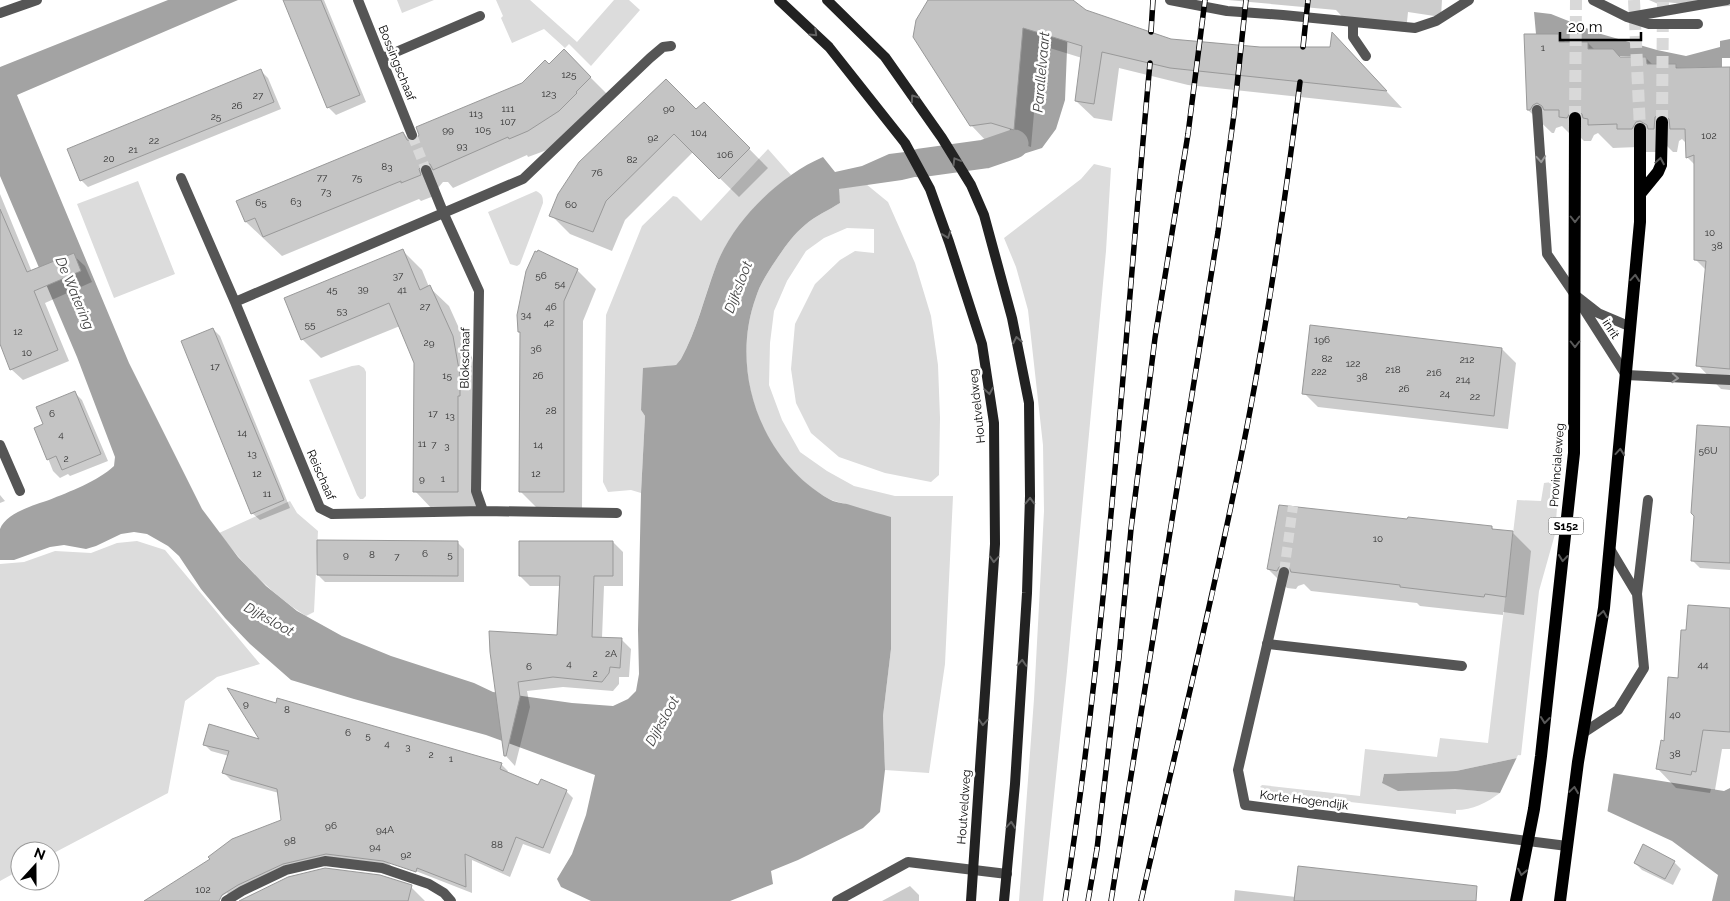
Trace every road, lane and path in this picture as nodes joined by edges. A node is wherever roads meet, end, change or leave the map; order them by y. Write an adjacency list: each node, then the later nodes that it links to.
1 (37, 0): 11 (street)
2 (358, 0): 18 (street, Bossingschaaf)
3 (778, 0): 46 (street, Houtveldweg, one-way to 46)
4 (828, 0): 47 (street, one-way to 4)
5 (1170, 0): 14 (street)
6 (1469, 0): 14 (street)
7 (1594, 0): 13 (street)
8 (1727, 0): 9 (street)
9 (1713, 2): 10 (street); 13 (street)
10 (1730, 8)
11 (0, 13)
12 (480, 16): 18 (street)
13 (1626, 17): 15 (street)
14 (1353, 22): 17 (street)
15 (1698, 24)
16 (671, 46): 27 (street)
17 (1366, 56)
18 (382, 58): 23 (street, Bossingschaaf)
19 (1537, 110): 28 (street, inrit, one-way to 28)
20 (1576, 118): 28 (main road, Provincialeweg / S152, one-way to 28)
21 (1662, 122): 26 (main road, one-way to 21)
22 (1640, 129): 26 (main road)
23 (412, 135)
24 (426, 170): 27 (street)
25 (181, 178): 29 (street, Reischaaf)
26 (1640, 194): 30 (main road, one-way to 26)
27 (443, 212): 29 (street); 36 (street, Blokschaaf)
28 (1575, 295): 30 (street); 31 (street, inrit); 44 (main road, Provincialeweg / S152, one-way to 44)
29 (235, 302): 36 (street, Reischaaf)
30 (1631, 327): 31 (main road)
31 (1626, 375): 32 (street, one-way to 32); 38 (main road, one-way to 31)
32 (1730, 380)
33 (0, 445): 34 (street)
34 (20, 491)
35 (1648, 500): 40 (street)
36 (483, 510): 37 (street, Reischaaf)
37 (617, 513)
38 (1610, 549): 40 (street); 43 (main road, one-way to 38)
39 (1284, 572): 41 (street, Korte Hogendijk)
40 (1637, 594): 43 (street)
41 (1267, 644): 42 (street); 44 (street, Korte Hogendijk)
42 (1462, 666)
43 (1583, 733): 45 (main road, one-way to 43)
44 (1528, 841): 45 (street, Korte Hogendijk); 53 (main road, Provincialeweg / S152, one-way to 53)
45 (1567, 846): 54 (main road)
46 (973, 870): 47 (street); 50 (street); 51 (street, Houtveldweg)
47 (1007, 874): 52 (street)
48 (226, 901): 49 (street)
49 (451, 901)
50 (837, 901)
51 (971, 901)
52 (1004, 901)
53 (1516, 901)
54 (1560, 901)

